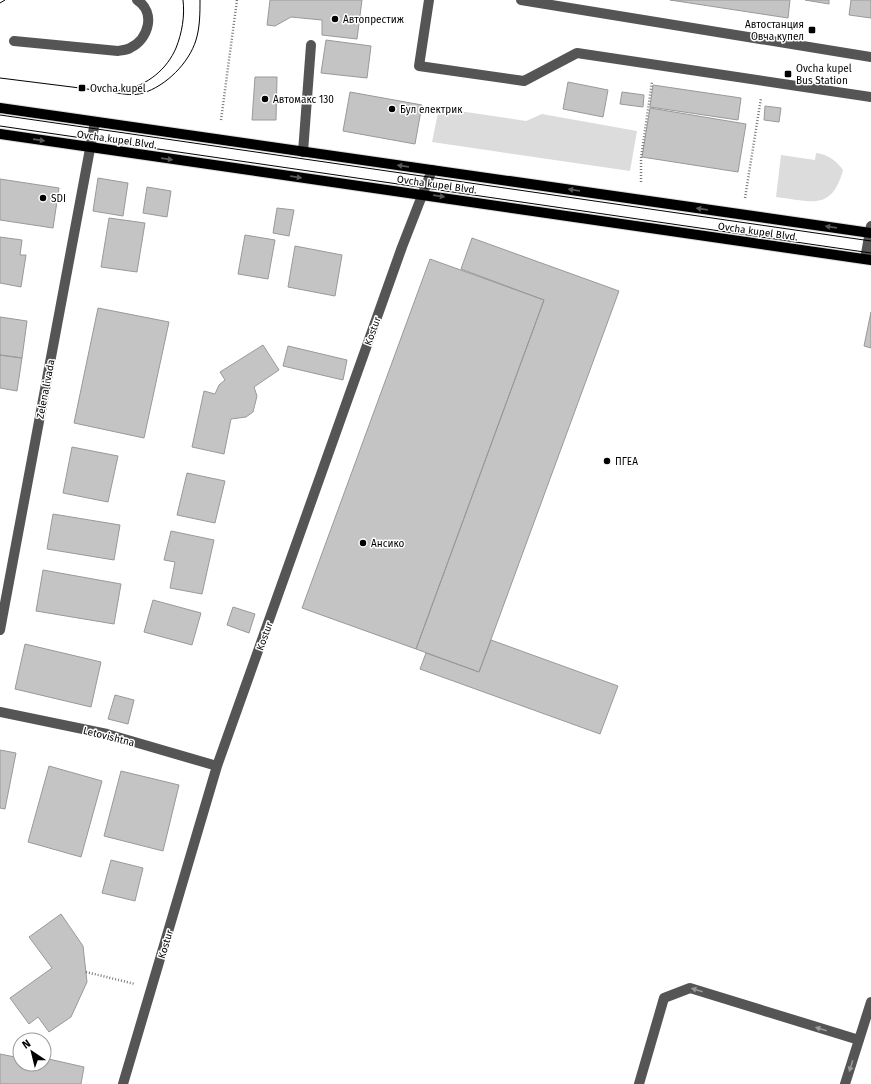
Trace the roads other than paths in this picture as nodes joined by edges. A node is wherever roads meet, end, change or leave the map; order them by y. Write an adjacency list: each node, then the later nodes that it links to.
1 (137, 0): 4 (street)
2 (429, 0): 7 (street)
3 (521, 0): 6 (street)
4 (14, 41)
5 (311, 45): 12 (street)
6 (871, 57)
7 (871, 97)
8 (0, 108): 9 (main road, Ovcha kupel Blvd.)
9 (95, 122): 11 (street, Zelena livada); 12 (main road, Ovcha kupel Blvd.)
10 (0, 134): 11 (main road, Ovcha kupel Blvd., one-way to 11)
11 (91, 148): 14 (main road, Ovcha kupel Blvd., one-way to 14); 17 (street, Zelena livada)
12 (303, 152): 13 (main road, Ovcha kupel Blvd., one-way to 12)
13 (432, 170): 14 (street, Kostur); 15 (main road, Ovcha kupel Blvd., one-way to 13)
14 (423, 194): 16 (main road, Ovcha kupel Blvd., one-way to 16); 19 (street, Kostur)
15 (871, 230): 16 (street)
16 (868, 259)
17 (0, 630)
18 (0, 712): 19 (street, Letovishtna)
19 (217, 766): 22 (street, Kostur)
20 (871, 1002): 21 (street)
21 (859, 1040): 23 (street, one-way to 23); 24 (street, one-way to 24)
22 (123, 1084)
23 (639, 1084)
24 (845, 1084)

